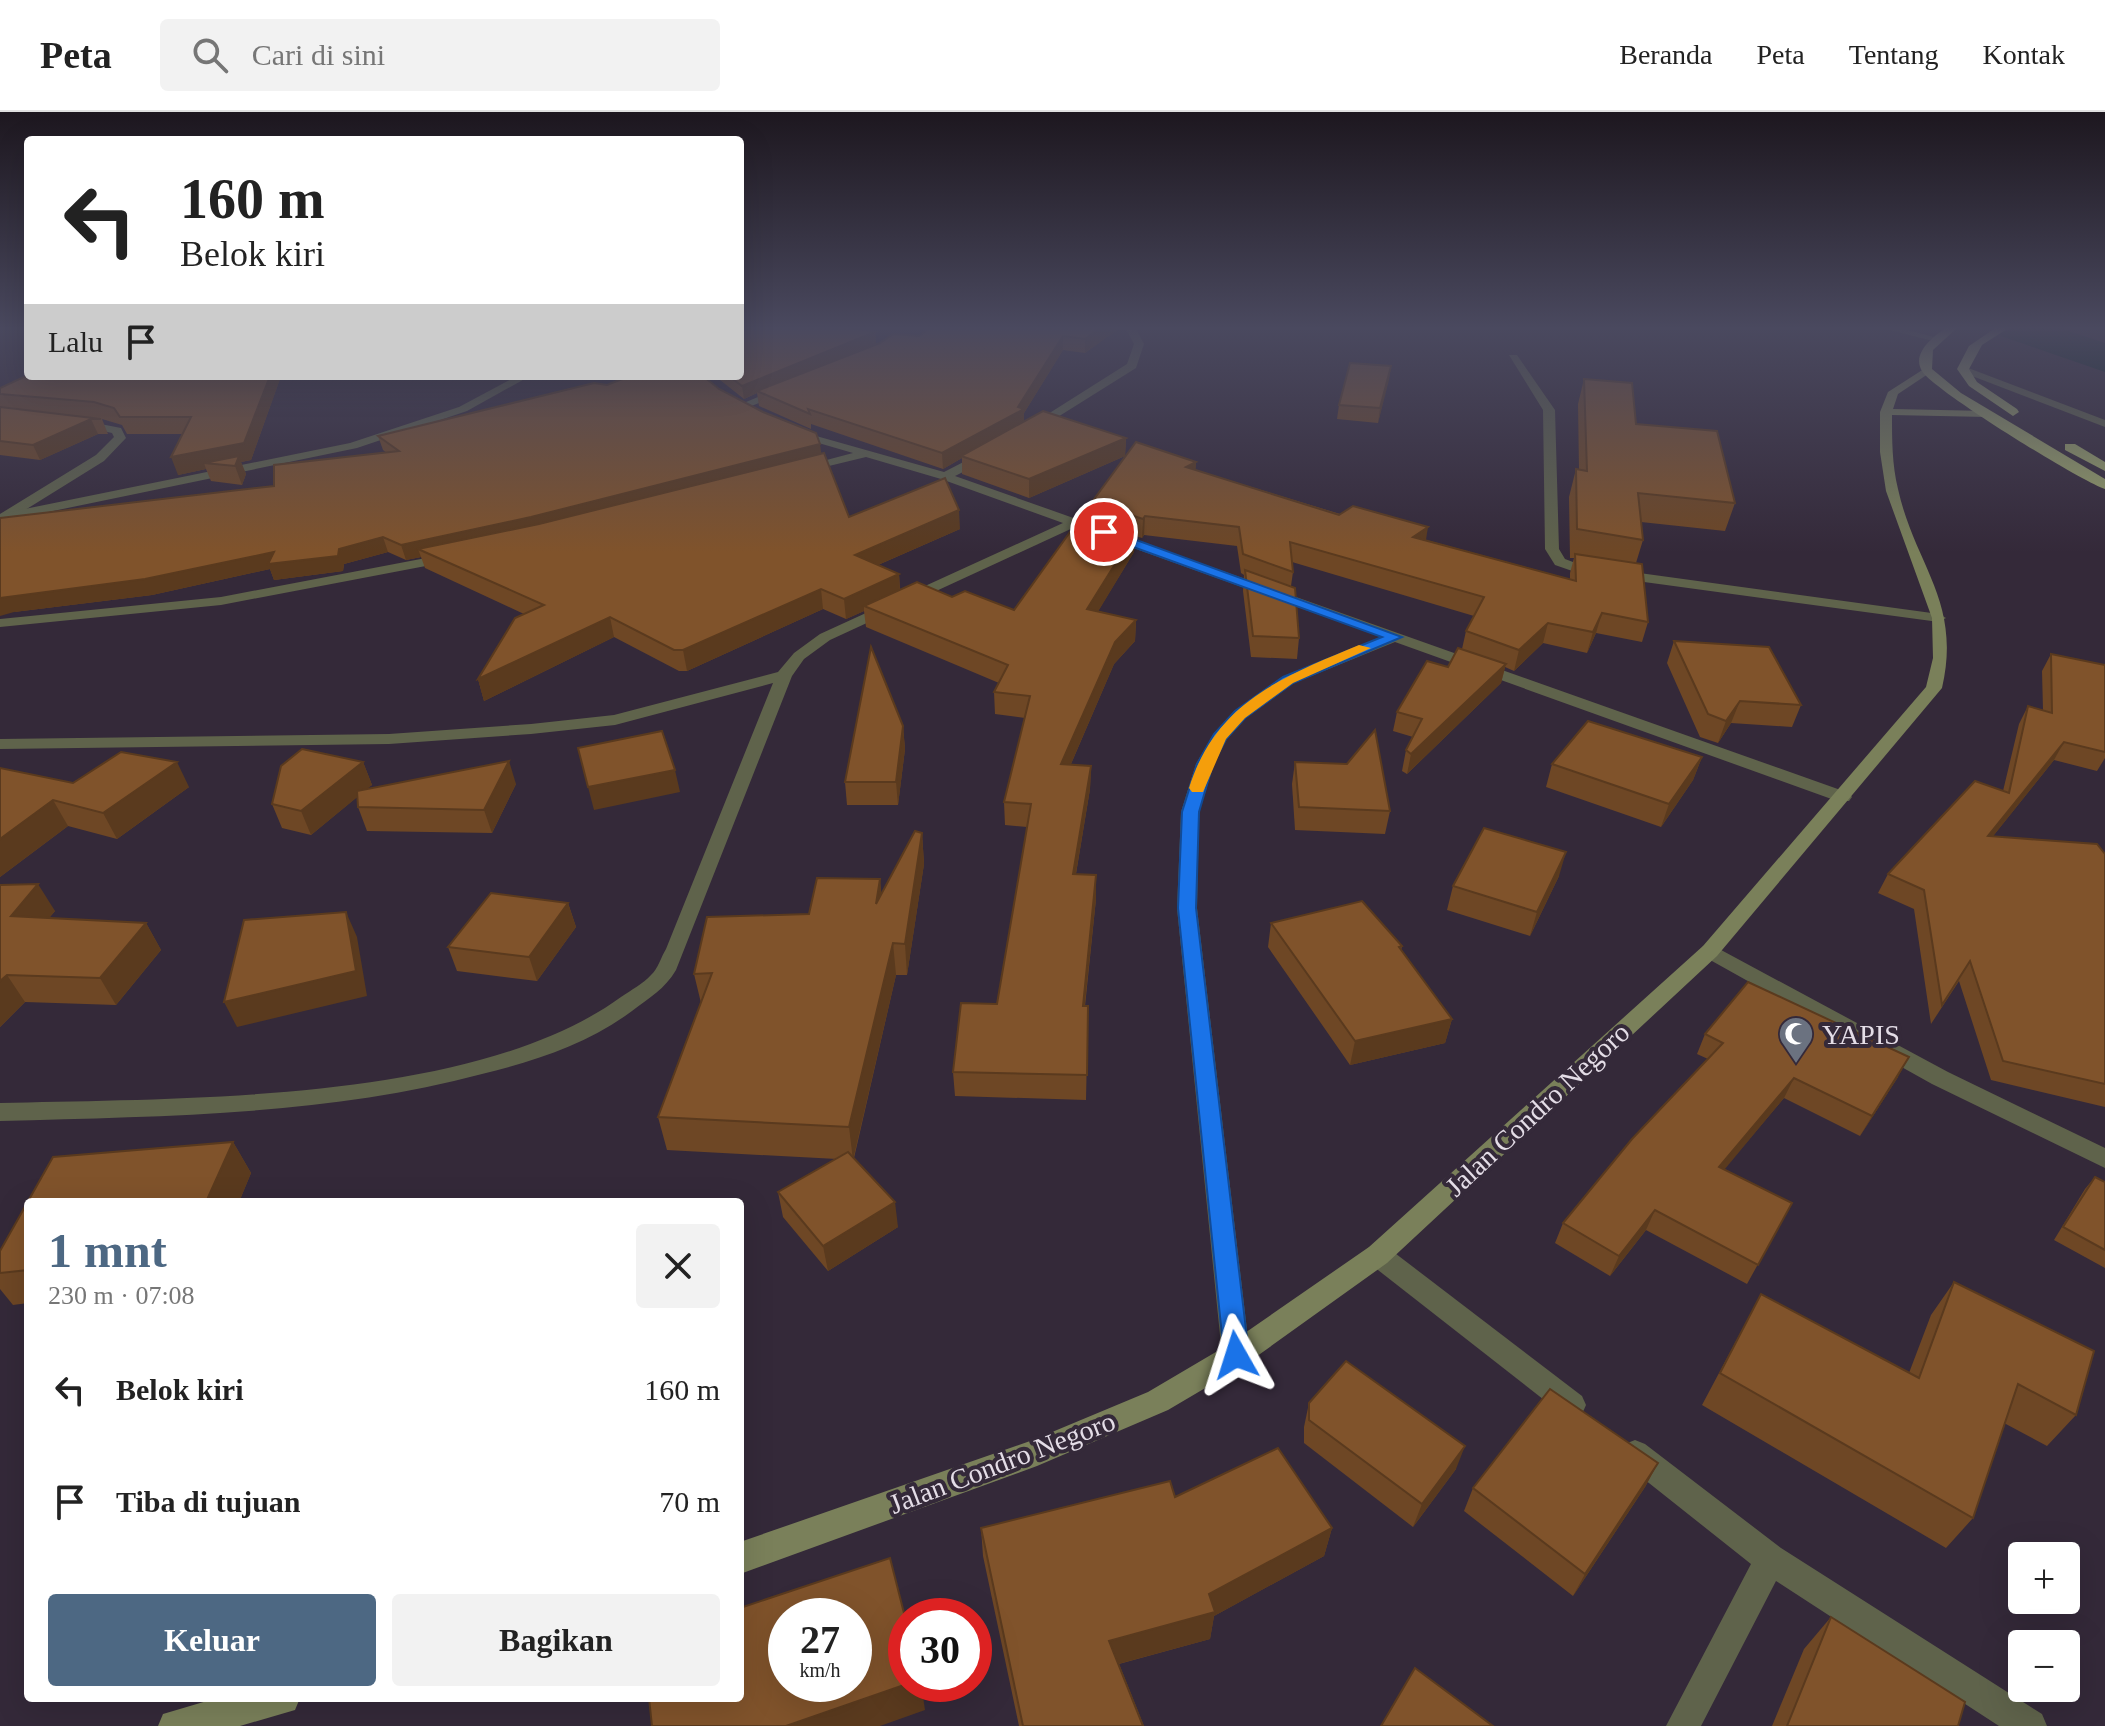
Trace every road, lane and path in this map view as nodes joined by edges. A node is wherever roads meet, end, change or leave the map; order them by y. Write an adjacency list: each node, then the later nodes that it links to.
1 (476, 402): 22 (street)
2 (734, 402): 10 (street)
3 (752, 402): 10 (street)
4 (1073, 402): 20 (street)
5 (1544, 402): 25 (street)
6 (1889, 402): 11 (main road)
7 (1968, 402): 13 (highway)
8 (2000, 402): 18 (highway)
9 (2049, 402): 15 (street)
10 (740, 407): 12 (street)
11 (1886, 412): 13 (main road); 25 (main road, Jalan Condro Negoro)
12 (752, 414)
13 (1988, 414): 21 (highway)
14 (62, 421): 22 (street)
15 (2105, 424)
16 (776, 426): 17 (street)
17 (864, 454): 19 (street); 20 (street)
18 (2105, 467)
19 (787, 474)
20 (945, 476): 23 (street)
21 (2105, 485)
22 (2, 518)
23 (1075, 522): 27 (street); 28 (street)
24 (465, 554): 26 (street)
25 (1939, 618): 30 (main road, Jalan Condro Negoro)
26 (0, 623)
27 (1395, 637): 30 (street); 35 (street)
28 (784, 675): 29 (street); 32 (street)
29 (0, 744)
30 (1843, 797): 31 (main road, Jalan Condro Negoro)
31 (1710, 951): 33 (street); 34 (main road, Jalan Condro Negoro)
32 (0, 1112)
33 (2105, 1159)
34 (1378, 1255): 35 (main road, Jalan Condro Negoro); 37 (street)
35 (1236, 1355): 36 (main road, Jalan Condro Negoro)
36 (744, 1557)
37 (1770, 1559): 40 (street); 41 (street)
38 (268, 1702): 39 (main road)
39 (175, 1726)
40 (1683, 1726)
41 (2030, 1726)

